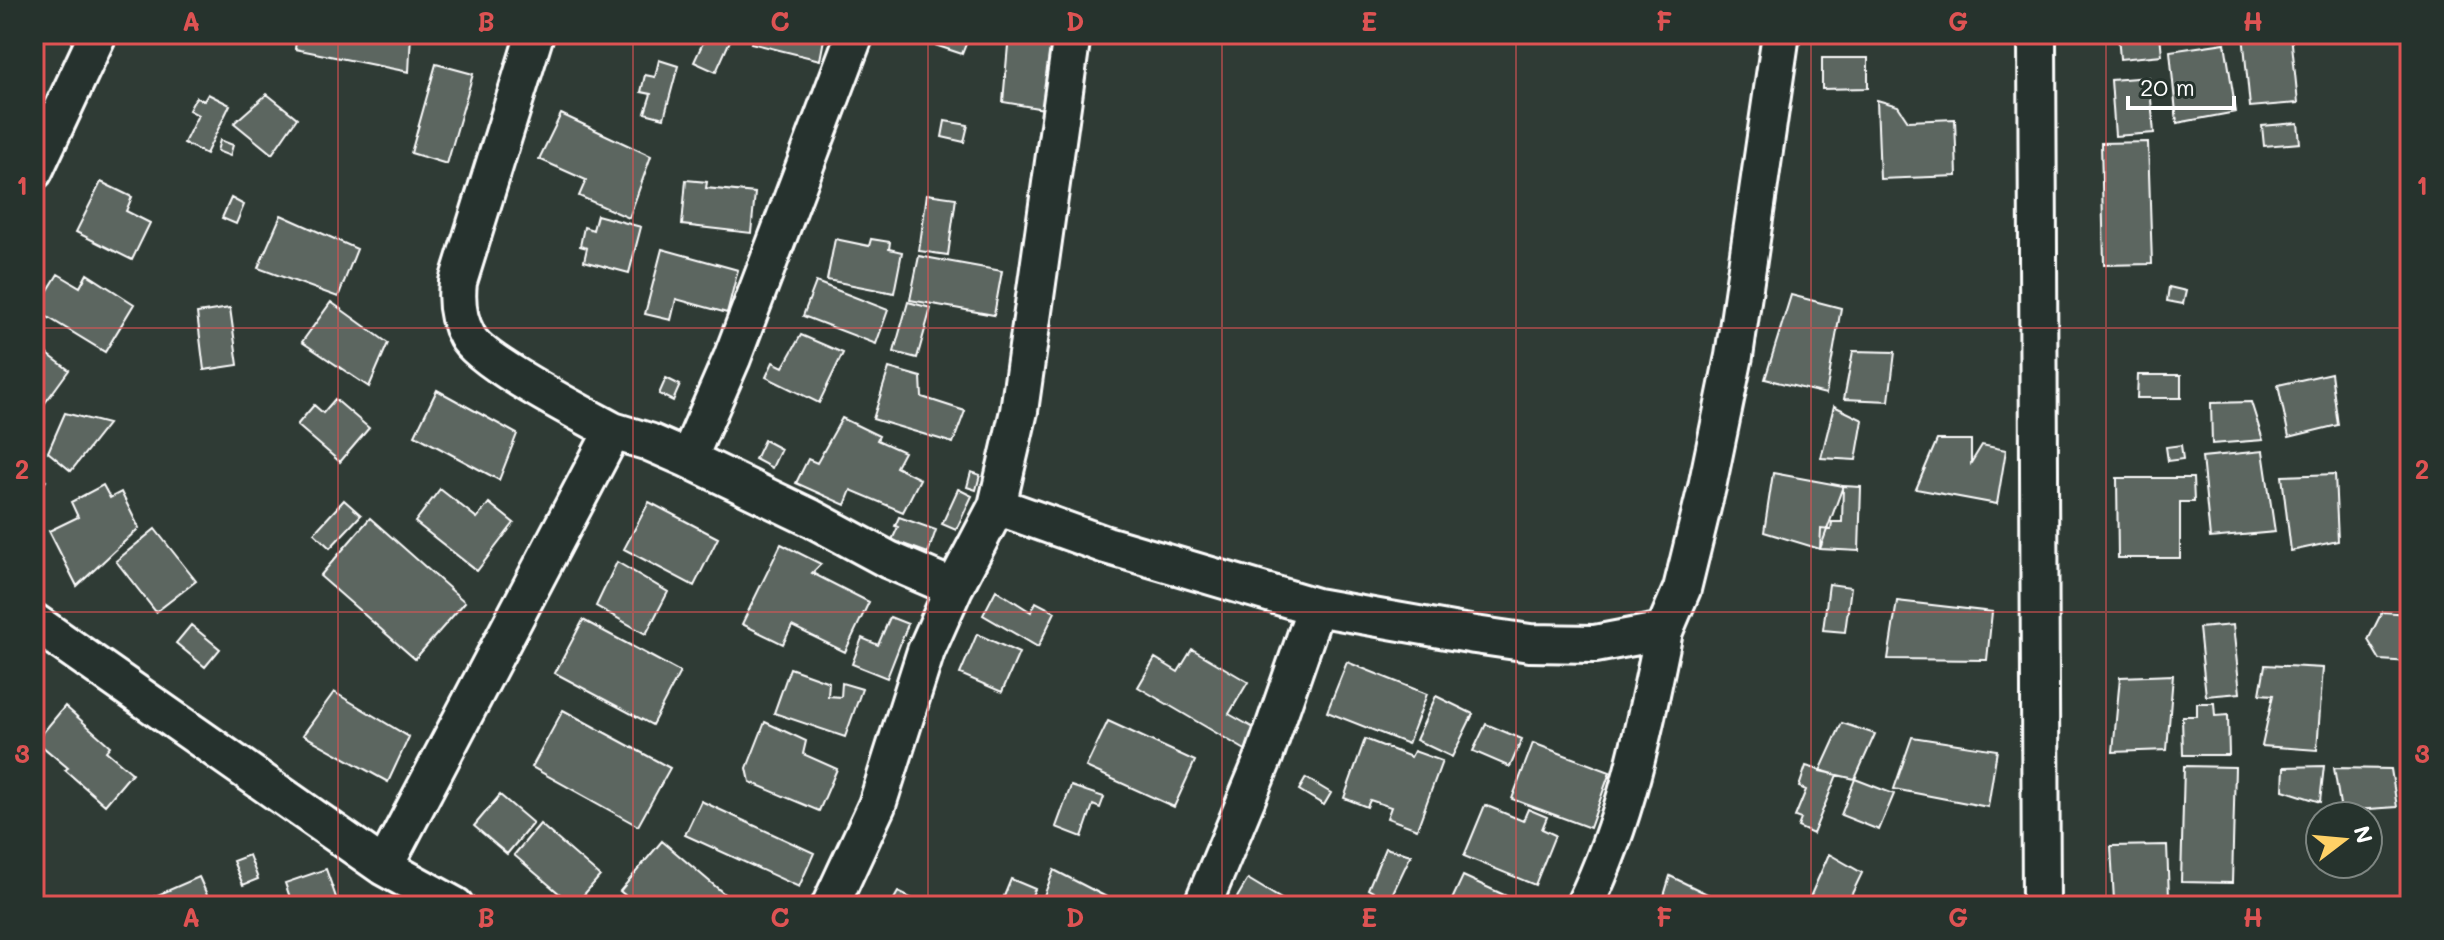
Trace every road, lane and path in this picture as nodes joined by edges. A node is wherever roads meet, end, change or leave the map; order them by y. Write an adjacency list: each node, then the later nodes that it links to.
1 (98, 34): 7 (street)
2 (535, 34): 8 (street)
3 (855, 34): 9 (street)
4 (1072, 34): 10 (street)
5 (1781, 34): 14 (street)
6 (2037, 34): 20 (street)
7 (34, 171)
8 (613, 431): 9 (street); 15 (street)
9 (688, 459): 11 (street)
10 (997, 506): 11 (street); 12 (street)
11 (954, 588): 17 (street)
12 (1316, 607): 14 (street); 18 (street)
13 (34, 622): 15 (street)
14 (1664, 631): 19 (street)
15 (384, 867): 16 (street)
16 (455, 906)
17 (830, 906)
18 (1202, 906)
19 (1584, 906)
20 (2041, 906)

